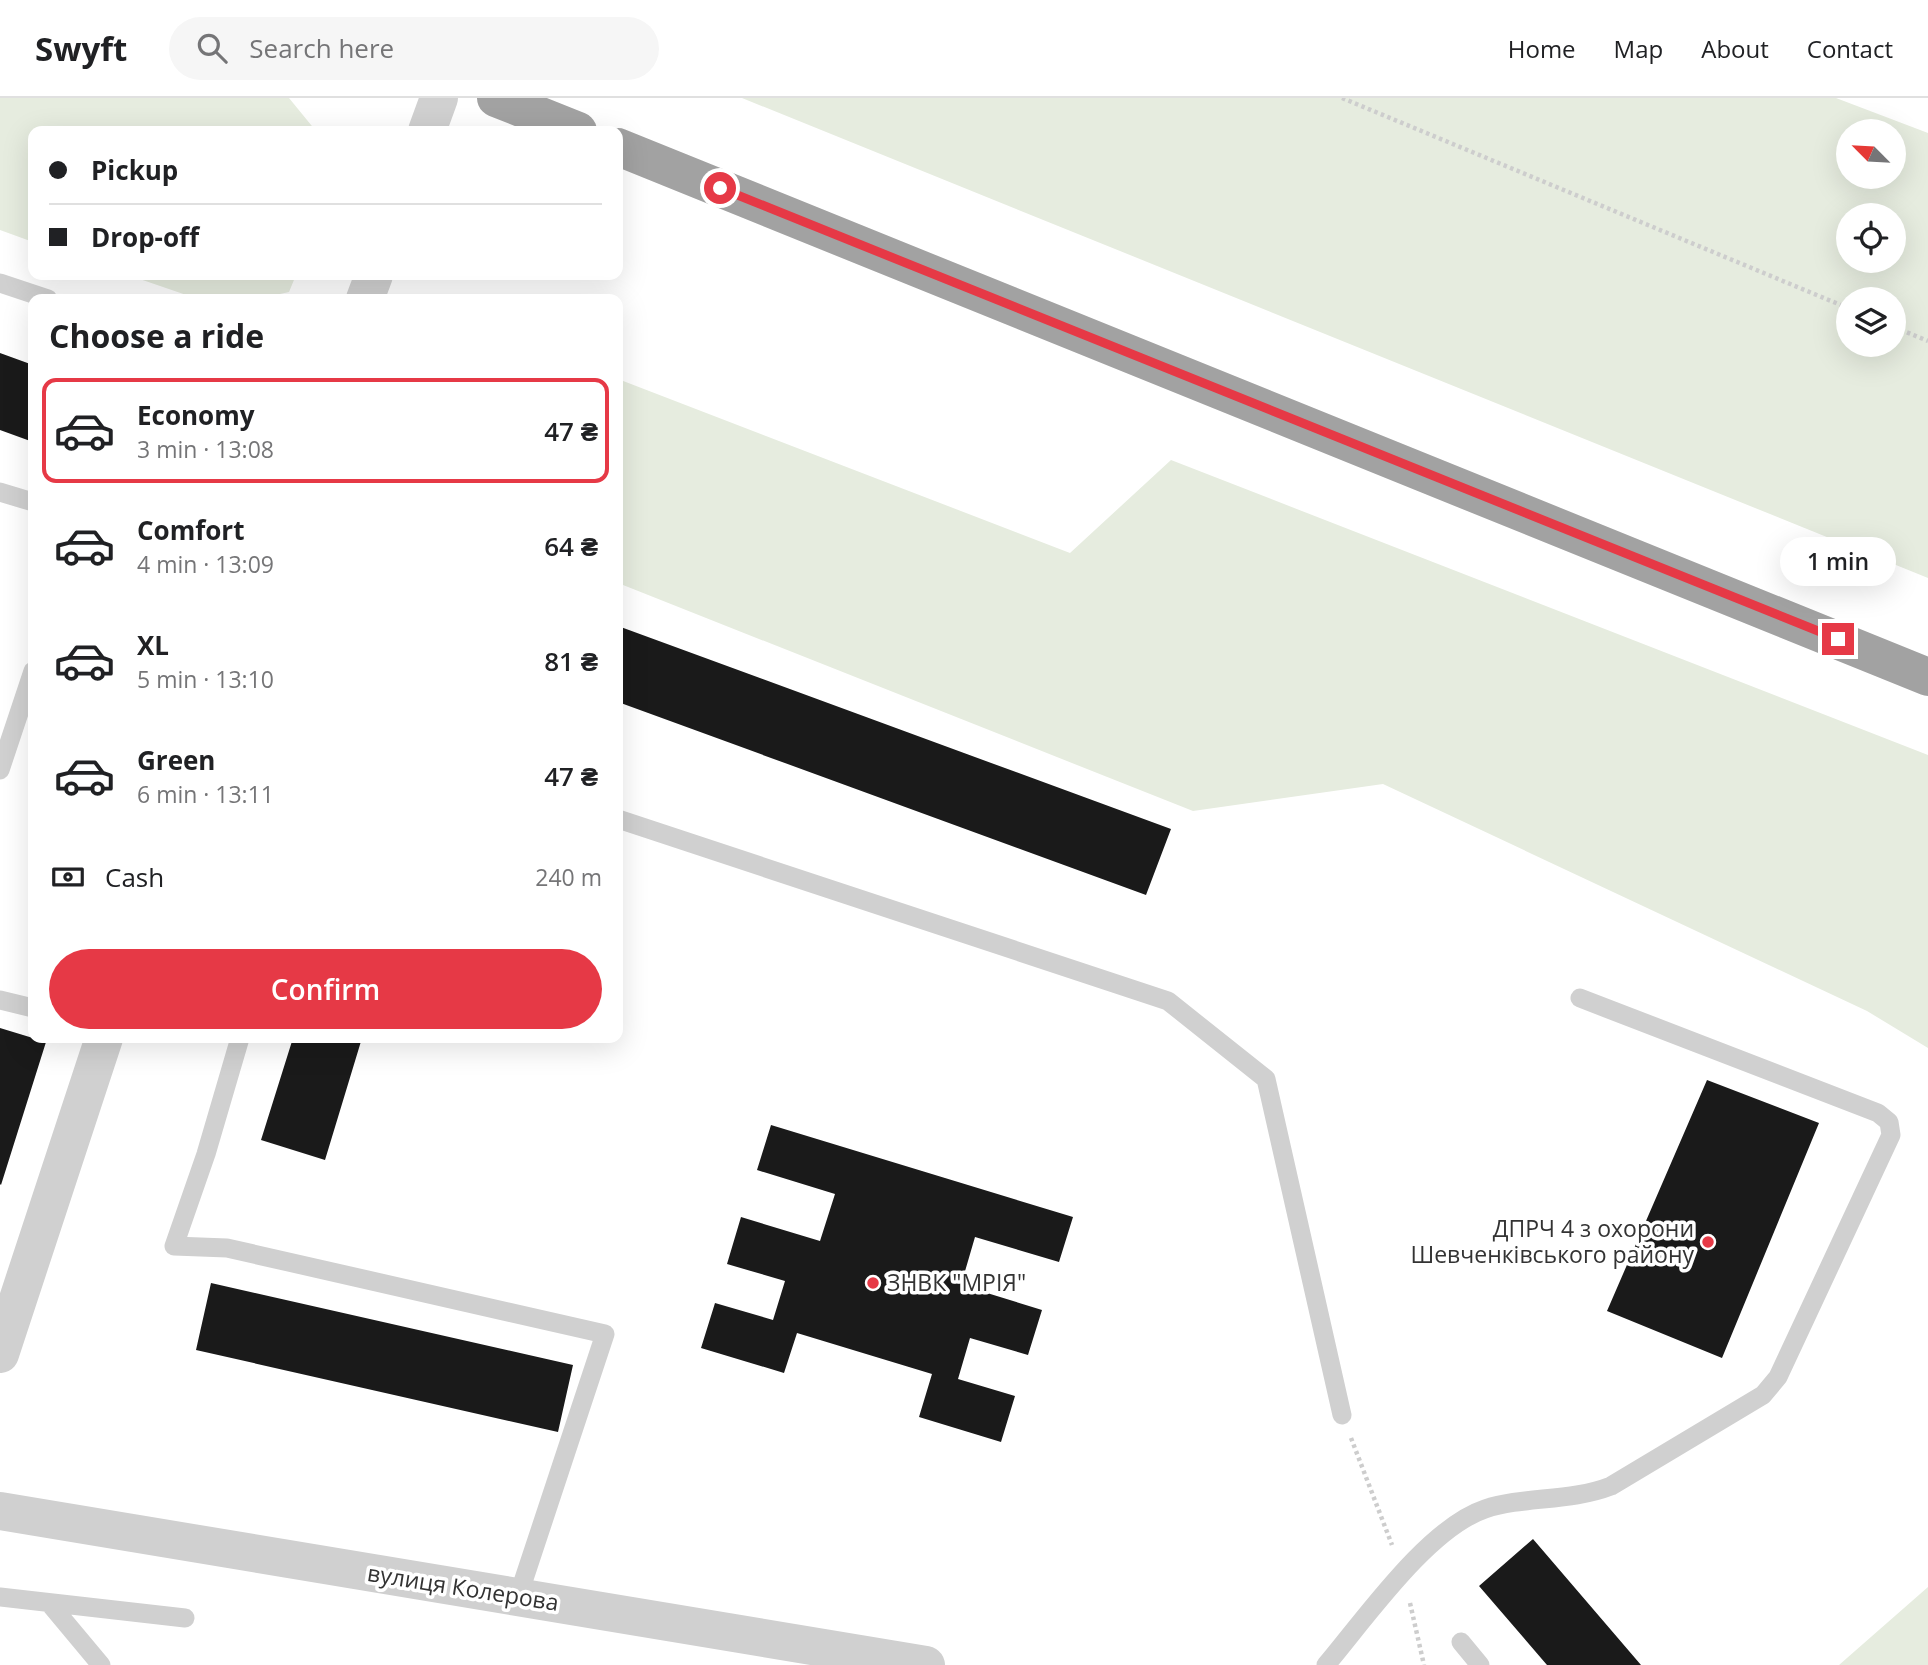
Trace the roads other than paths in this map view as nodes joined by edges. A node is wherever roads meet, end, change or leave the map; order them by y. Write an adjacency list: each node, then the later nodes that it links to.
1 (439, 98): 3 (street)
2 (496, 98): 4 (highway)
3 (429, 126)
4 (566, 126)
5 (623, 149): 10 (highway)
6 (0, 283): 7 (lane)
7 (33, 294)
8 (0, 492): 9 (lane)
9 (28, 500)
10 (1928, 677)
11 (28, 686): 12 (lane)
12 (0, 770)
13 (623, 821): 20 (lane)
14 (1580, 998): 29 (lane)
15 (0, 1000): 16 (lane)
16 (28, 1007)
17 (102, 1043): 19 (street)
18 (239, 1043): 23 (lane)
19 (0, 1354)
20 (1342, 1415)
21 (0, 1511): 23 (street, вулиця Колерова)
22 (0, 1597): 24 (lane)
23 (518, 1597): 28 (street, вулиця Колерова)
24 (50, 1604): 25 (lane); 27 (lane)
25 (185, 1618)
26 (1461, 1642): 30 (lane)
27 (101, 1665)
28 (926, 1665)
29 (1326, 1665)
30 (1480, 1665)

